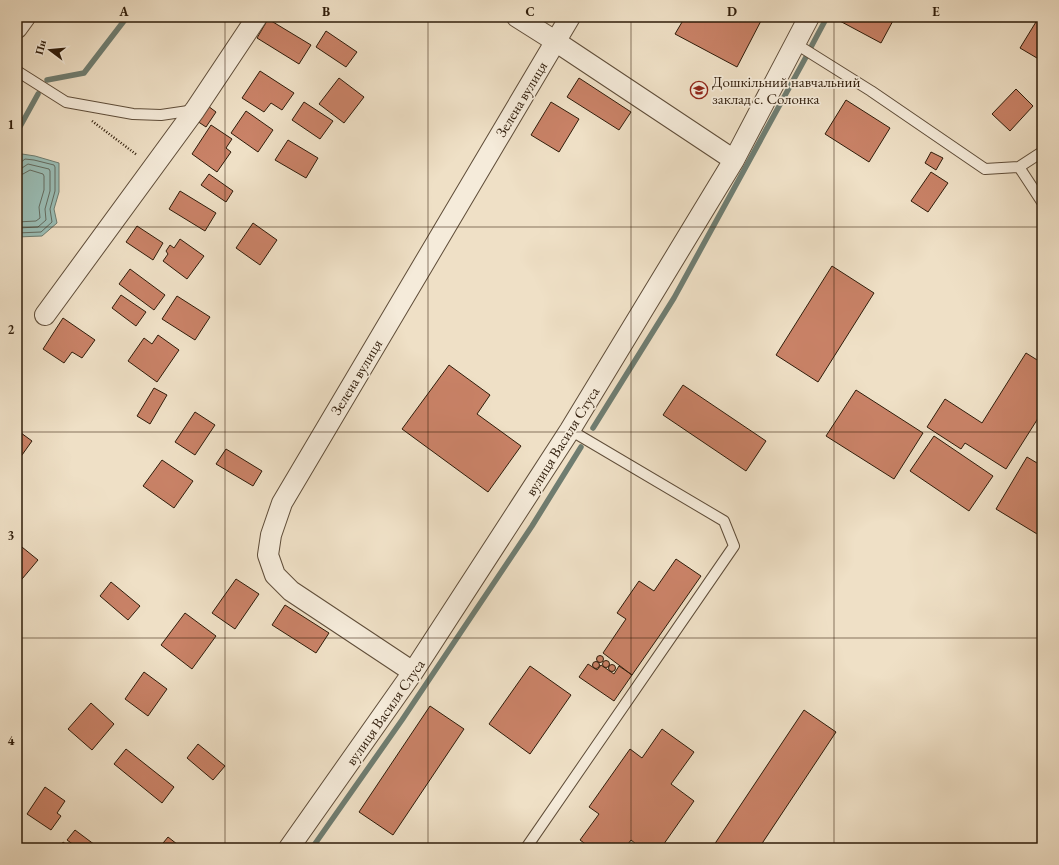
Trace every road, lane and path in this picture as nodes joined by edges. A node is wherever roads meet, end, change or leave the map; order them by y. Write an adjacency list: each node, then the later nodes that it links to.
1 (25, 17): 6 (street)
2 (257, 17): 10 (street)
3 (517, 17): 7 (street)
4 (570, 17): 7 (street, Зелена вулиця)
5 (810, 17): 8 (street, вулиця Василя Стуса)
6 (17, 28)
7 (555, 41): 13 (street); 19 (street, Зелена вулиця)
8 (796, 44): 13 (street, вулиця Василя Стуса); 15 (lane)
9 (17, 71): 10 (lane)
10 (195, 110): 14 (street)
11 (90, 121): 14 (path)
12 (1042, 152): 15 (lane)
13 (734, 160): 18 (street, вулиця Василя Стуса)
14 (153, 167): 17 (street)
15 (1019, 167): 16 (lane)
16 (1042, 202)
17 (44, 315)
18 (570, 430): 19 (street, вулиця Василя Стуса); 21 (lane)
19 (413, 672): 20 (street, вулиця Василя Стуса)
20 (289, 848)
21 (526, 848)

